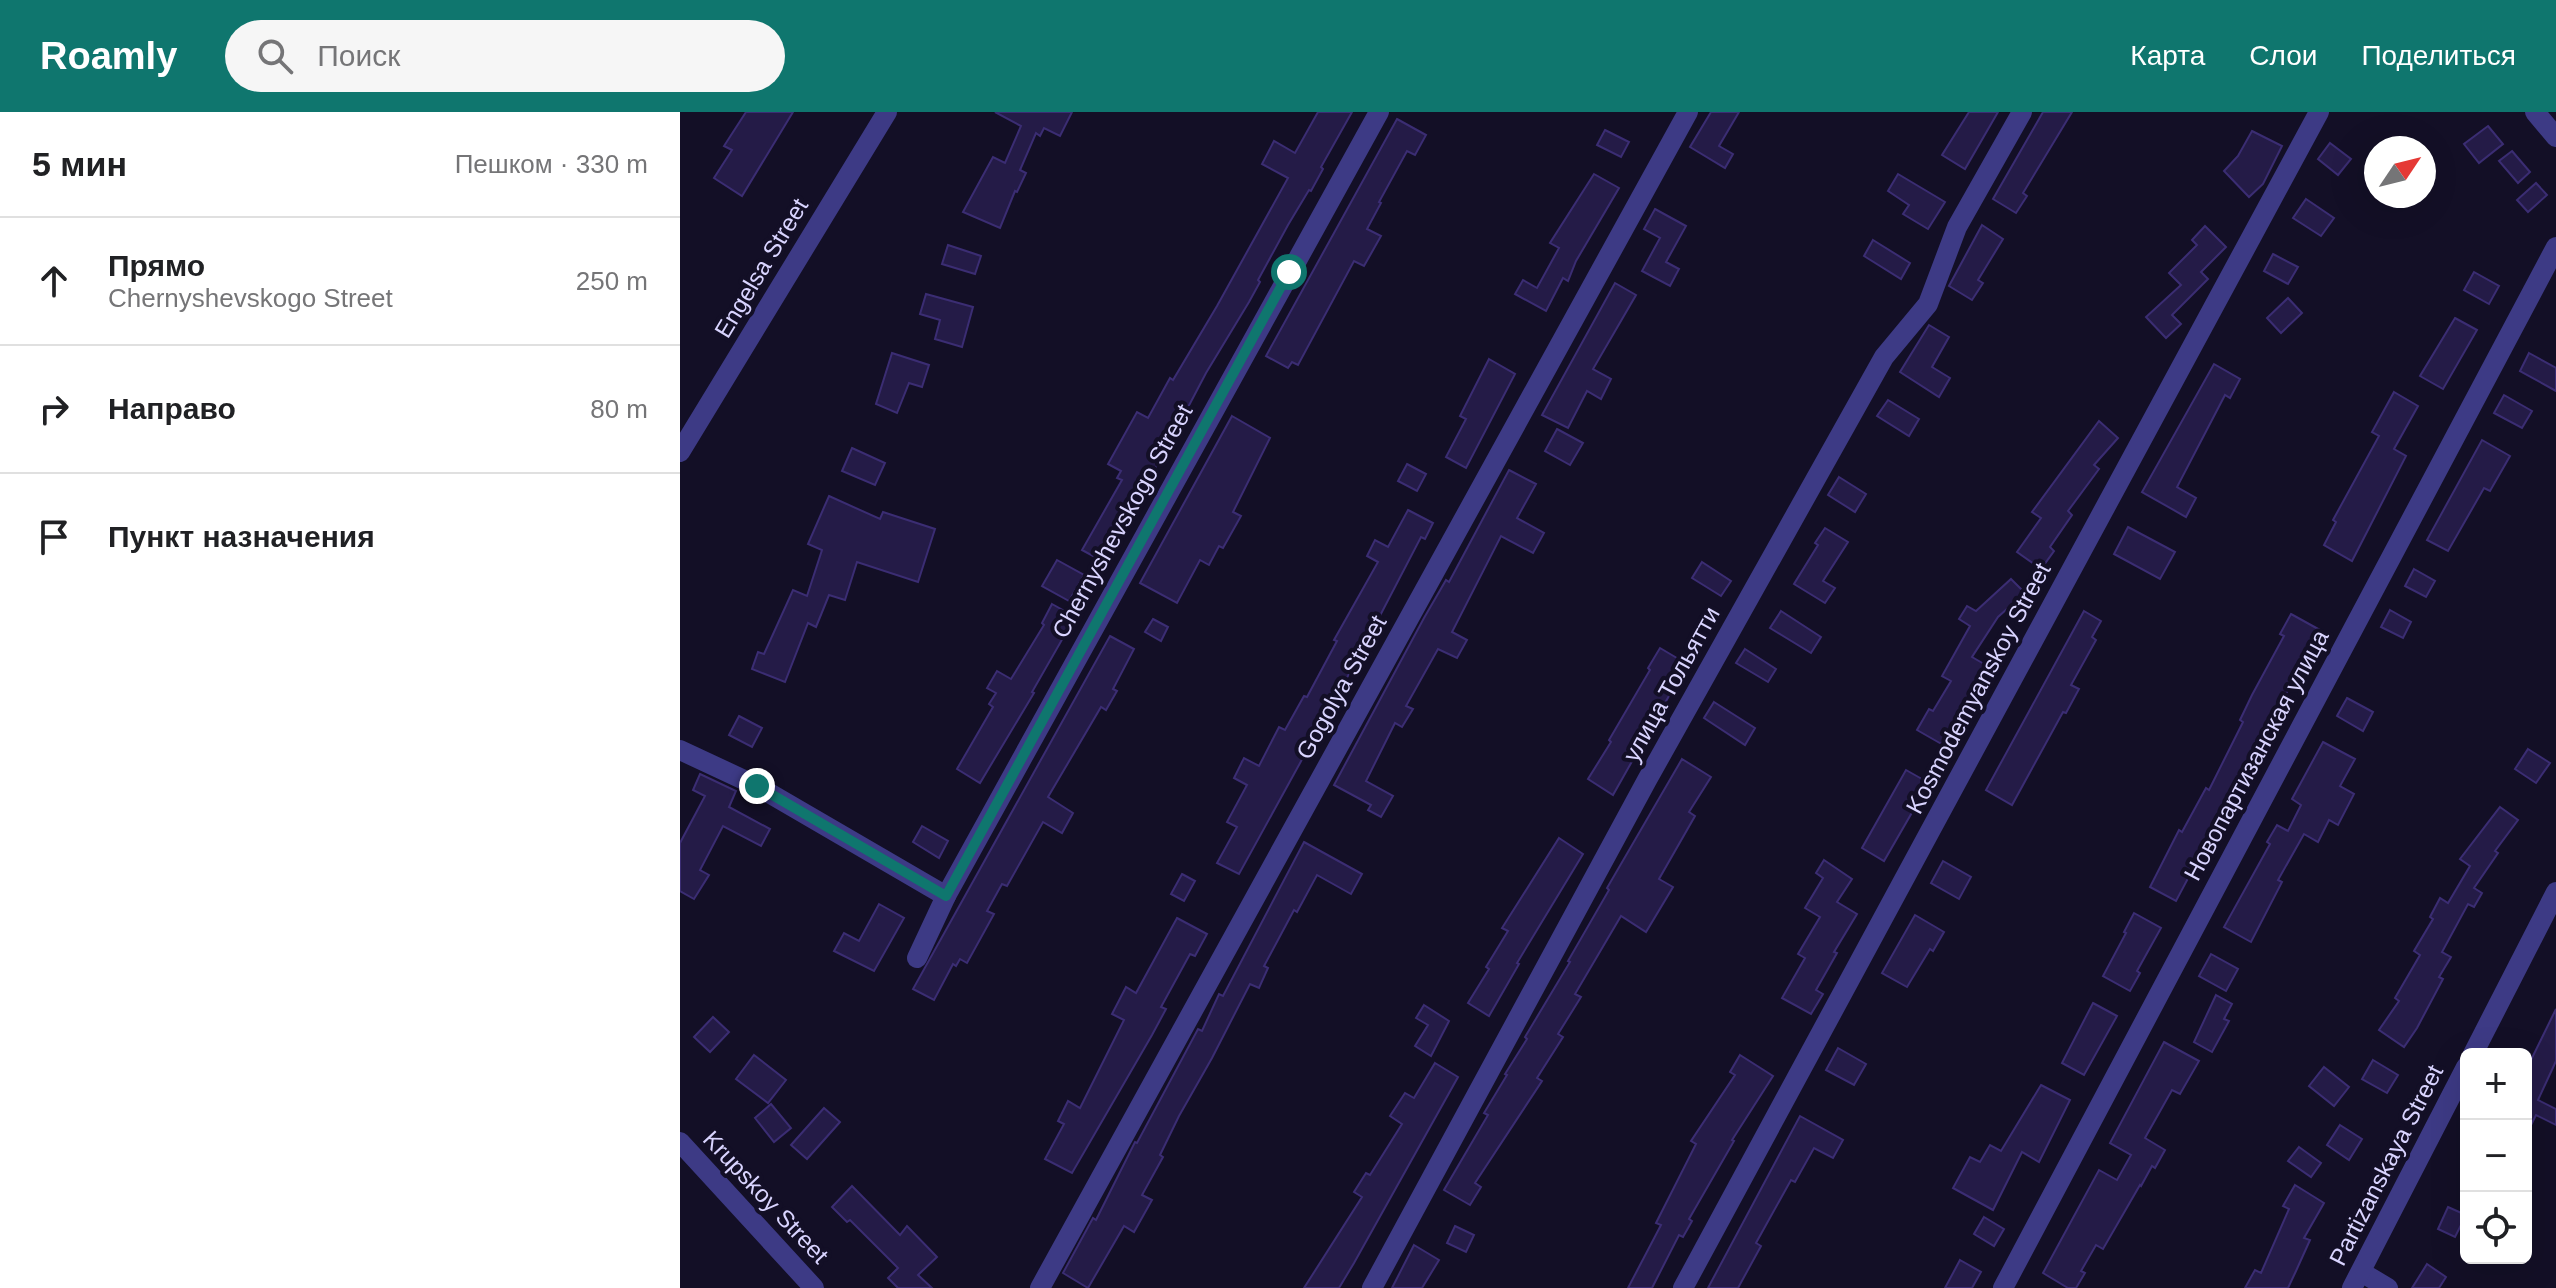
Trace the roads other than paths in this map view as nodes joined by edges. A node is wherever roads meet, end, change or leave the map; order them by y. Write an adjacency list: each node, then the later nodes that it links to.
1 (887, 112): 9 (street, Engelsa Street)
2 (1379, 112): 12 (street, Chernyshevskogo Street)
3 (1688, 112): 19 (street, Gogolya Street)
4 (2022, 112): 20 (street, улица Тольятти)
5 (2319, 112): 21 (street, Kosmodemyanskoy Street)
6 (2535, 112): 7 (street)
7 (2556, 137)
8 (2556, 247): 22 (street, Новопартизанская улица)
9 (680, 452)
10 (680, 750): 12 (street)
11 (2556, 892): 14 (street, Partizanskaya Street)
12 (946, 896): 13 (street, Chernyshevskogo Street)
13 (917, 958)
14 (2476, 1048)
15 (2460, 1079): 17 (street, Partizanskaya Street)
16 (680, 1142): 18 (street, Krupskoy Street)
17 (2356, 1280): 23 (street)
18 (814, 1288)
19 (1040, 1288)
20 (1372, 1288)
21 (1683, 1288)
22 (2003, 1288)
23 (2388, 1288)

